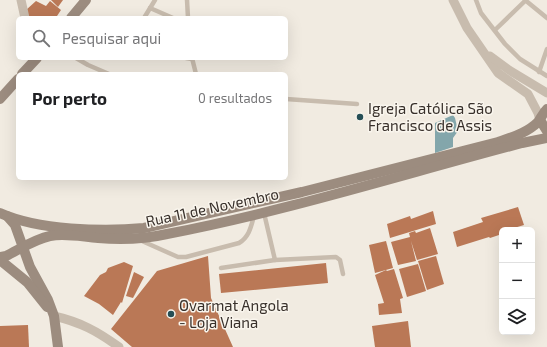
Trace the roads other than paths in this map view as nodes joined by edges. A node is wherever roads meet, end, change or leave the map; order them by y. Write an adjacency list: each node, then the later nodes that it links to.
1 (21, 0): 9 (street)
2 (86, 0): 10 (main road)
3 (154, 0): 8 (lane)
4 (187, 0): 13 (lane)
5 (453, 0): 17 (street)
6 (476, 0): 15 (lane)
7 (525, 1): 14 (lane); 15 (lane)
8 (150, 8): 11 (lane); 12 (lane)
9 (25, 16)
10 (73, 16)
11 (145, 16)
12 (168, 16)
13 (188, 16)
14 (547, 18)
15 (495, 30): 24 (lane)
16 (547, 49): 24 (lane)
17 (484, 52): 27 (street); 32 (street)
18 (33, 60): 21 (main road)
19 (79, 60): 22 (lane)
20 (192, 60): 23 (lane)
21 (24, 72)
22 (104, 72)
23 (196, 72)
24 (539, 72): 25 (lane)
25 (547, 76)
26 (16, 81): 28 (main road)
27 (547, 93)
28 (0, 99)
29 (288, 99): 30 (lane)
30 (357, 104)
31 (547, 109): 32 (main road, Rua 11 de Novembro)
32 (540, 120): 33 (main road); 35 (main road, Rua 11 de Novembro)
33 (547, 131)
34 (547, 138): 36 (main road, Rua 11 de Novembro)
35 (2, 213): 38 (main road)
36 (259, 213): 37 (main road, Rua 11 de Novembro); 37 (lane); 41 (lane)
37 (137, 239): 38 (main road, Rua 11 de Novembro)
38 (22, 248): 39 (main road, Rua 11 de Novembro); 44 (main road)
39 (0, 257)
40 (0, 260): 44 (main road)
41 (275, 260): 42 (lane); 43 (lane)
42 (221, 268)
43 (343, 274)
44 (54, 316): 45 (main road); 46 (street)
45 (58, 347)
46 (119, 347)

